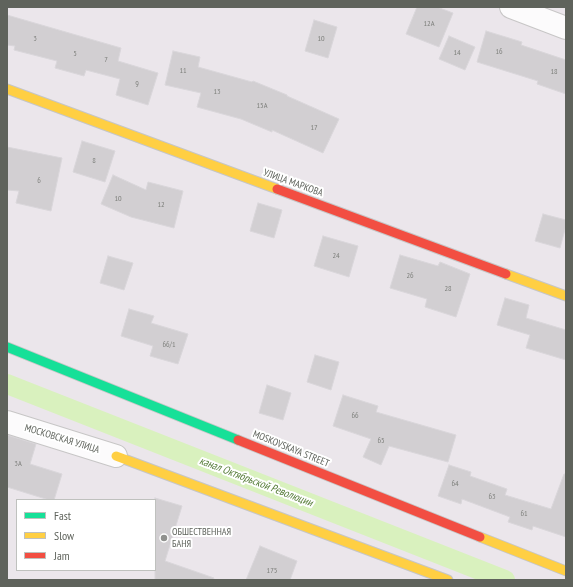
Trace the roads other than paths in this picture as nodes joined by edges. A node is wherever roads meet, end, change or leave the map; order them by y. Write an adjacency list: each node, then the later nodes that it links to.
1 (511, 7): 2 (street)
2 (566, 28)
3 (10, 90): 4 (main road, УЛИЦА МАРКОВА)
4 (566, 296)
5 (7, 347): 8 (main road, MOSKOVSKAYA STREET)
6 (7, 422): 7 (street, МОСКОВСКАЯ УЛИЦА)
7 (116, 456): 9 (main road)
8 (566, 571)
9 (448, 580)

